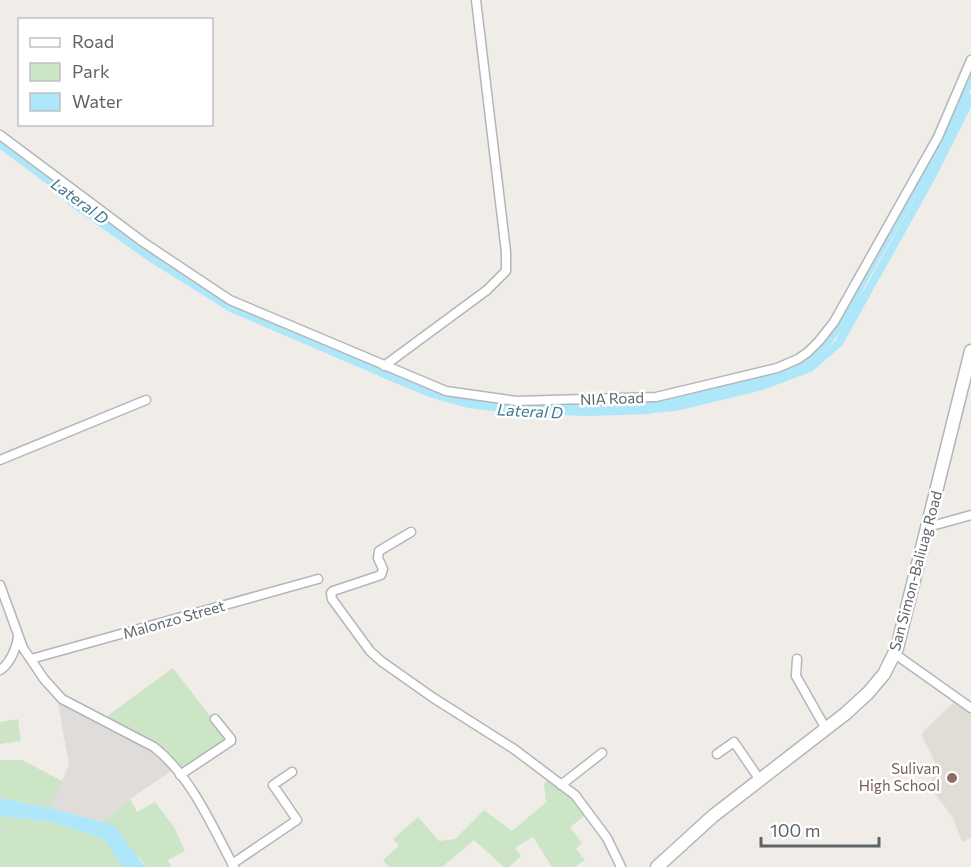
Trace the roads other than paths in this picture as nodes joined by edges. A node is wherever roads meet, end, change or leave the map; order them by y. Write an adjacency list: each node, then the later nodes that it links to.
1 (476, 0): 5 (street)
2 (971, 60): 5 (street, NIA Road)
3 (0, 135): 5 (street, NIA Road)
4 (971, 351): 9 (main road, San Simon-Baliuag Road)
5 (384, 366)
6 (146, 400): 7 (street)
7 (0, 460)
8 (971, 515): 9 (street)
9 (928, 527): 14 (main road, San Simon-Baliuag Road)
10 (411, 532): 26 (street)
11 (318, 579): 15 (street, Malonzo Street)
12 (0, 585): 13 (street)
13 (18, 636): 15 (street); 17 (street)
14 (895, 654): 18 (street); 20 (main road, San Simon-Baliuag Road)
15 (31, 659): 24 (street)
16 (797, 659): 20 (street)
17 (0, 670)
18 (971, 708)
19 (215, 719): 24 (street)
20 (826, 729): 25 (main road, San Simon-Baliuag Road)
21 (602, 753): 26 (street)
22 (717, 754): 25 (street)
23 (292, 772): 27 (street)
24 (180, 775): 27 (street)
25 (760, 780): 29 (main road, San Simon-Baliuag Road)
26 (561, 785): 28 (street)
27 (233, 866)
28 (621, 867)
29 (657, 867)

